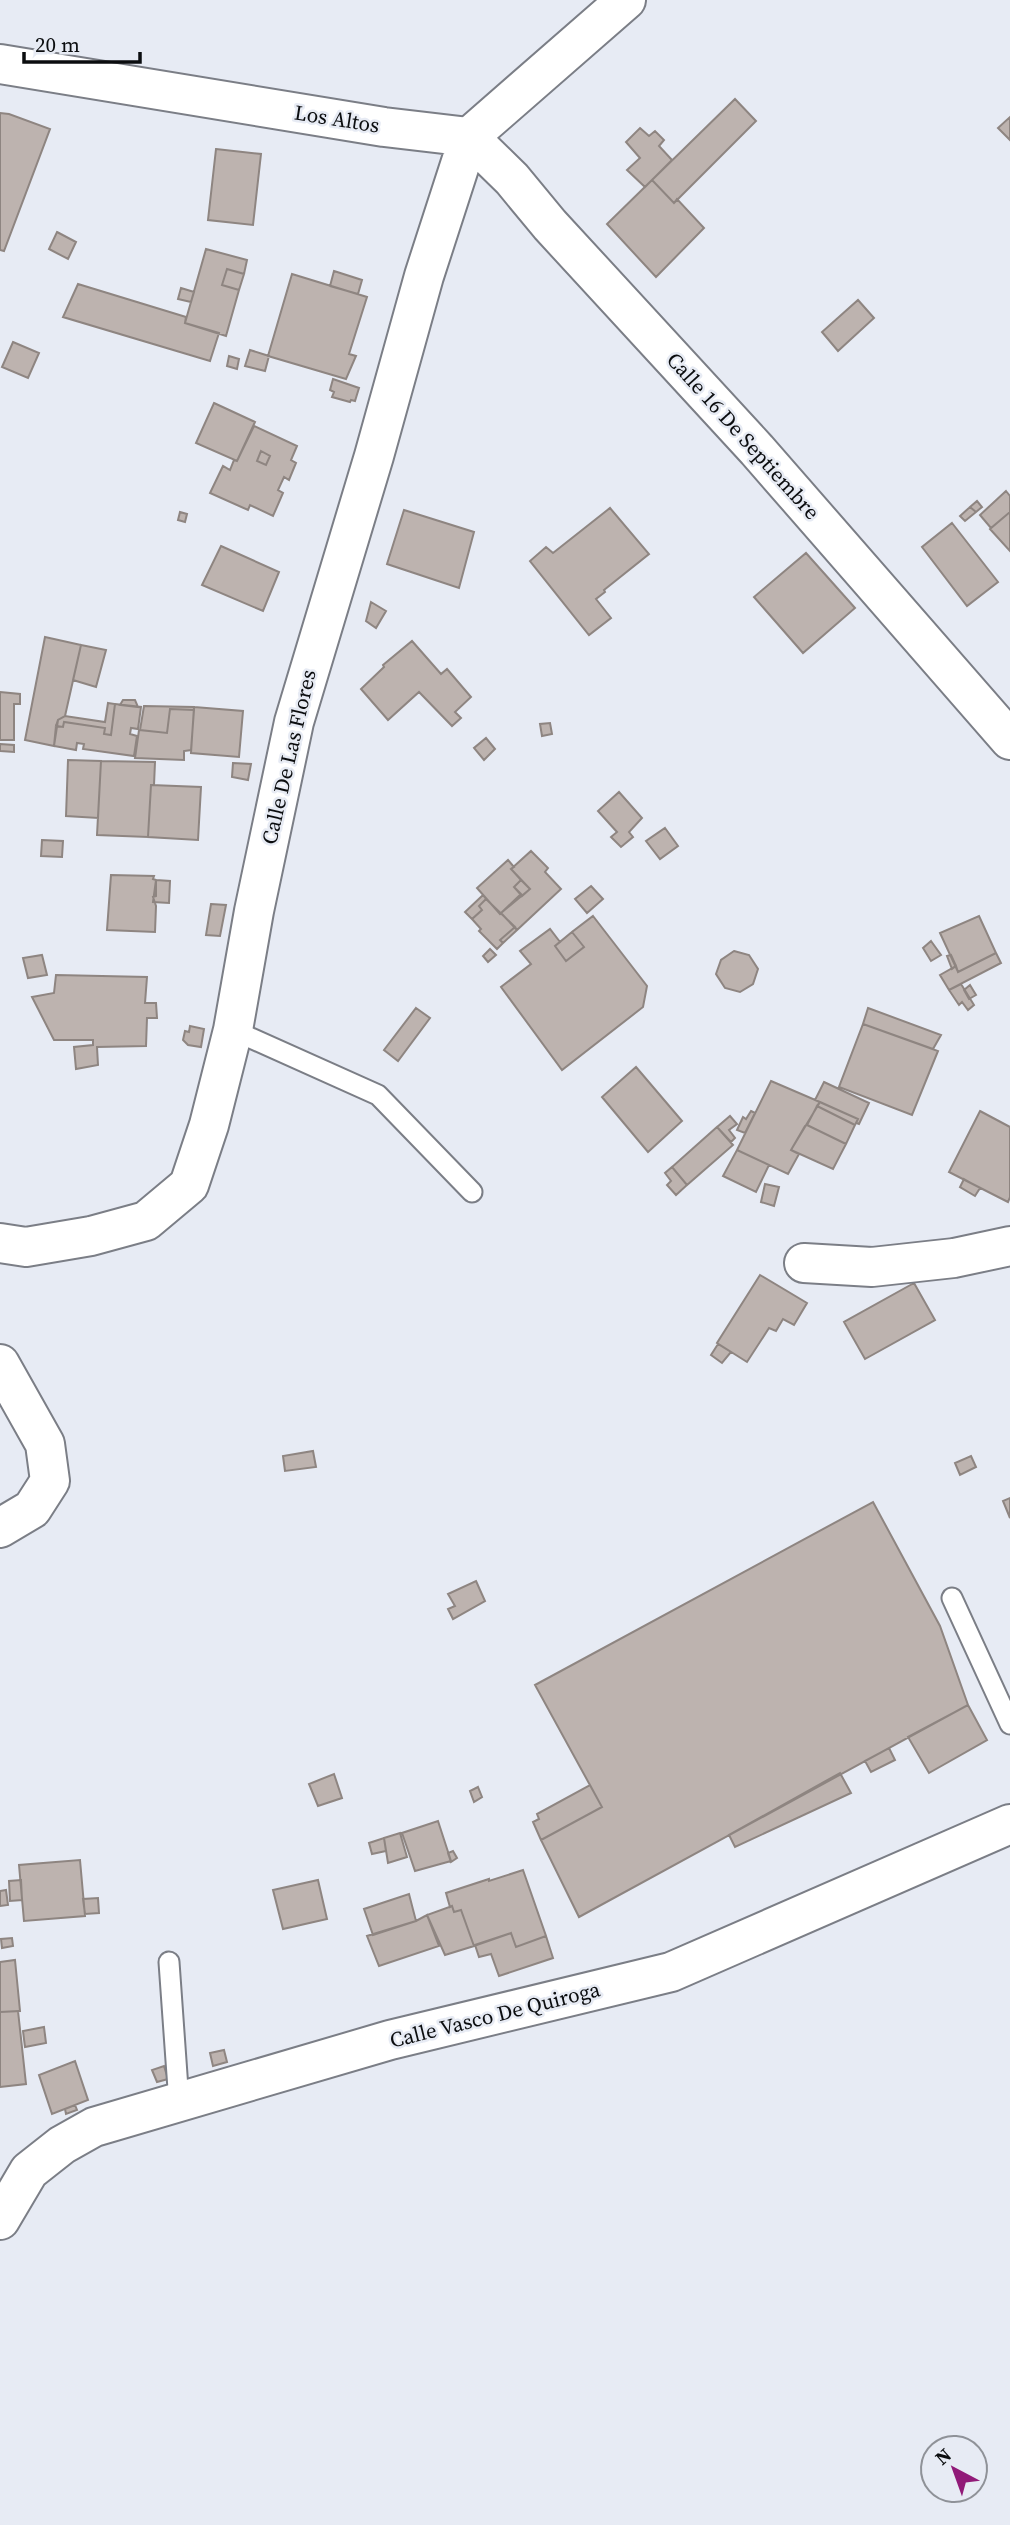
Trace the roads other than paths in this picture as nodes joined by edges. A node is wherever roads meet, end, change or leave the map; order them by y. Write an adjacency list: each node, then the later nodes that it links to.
1 (626, 0): 3 (street)
2 (0, 64): 3 (street, Los Altos)
3 (469, 137): 4 (street, Calle 16 De Septiembre); 5 (street, Calle De Las Flores)
4 (1005, 722)
5 (233, 1030): 6 (lane); 7 (street, Calle De Las Flores)
6 (472, 1192)
7 (0, 1243)
8 (1010, 1246): 9 (street)
9 (804, 1263)
10 (0, 1364): 11 (street)
11 (0, 1528)
12 (952, 1598): 13 (lane)
13 (1010, 1724)
14 (1010, 1824): 16 (street, Calle Vasco De Quiroga)
15 (169, 1962): 16 (lane)
16 (179, 2103): 17 (street, Calle Vasco De Quiroga)
17 (0, 2220)

